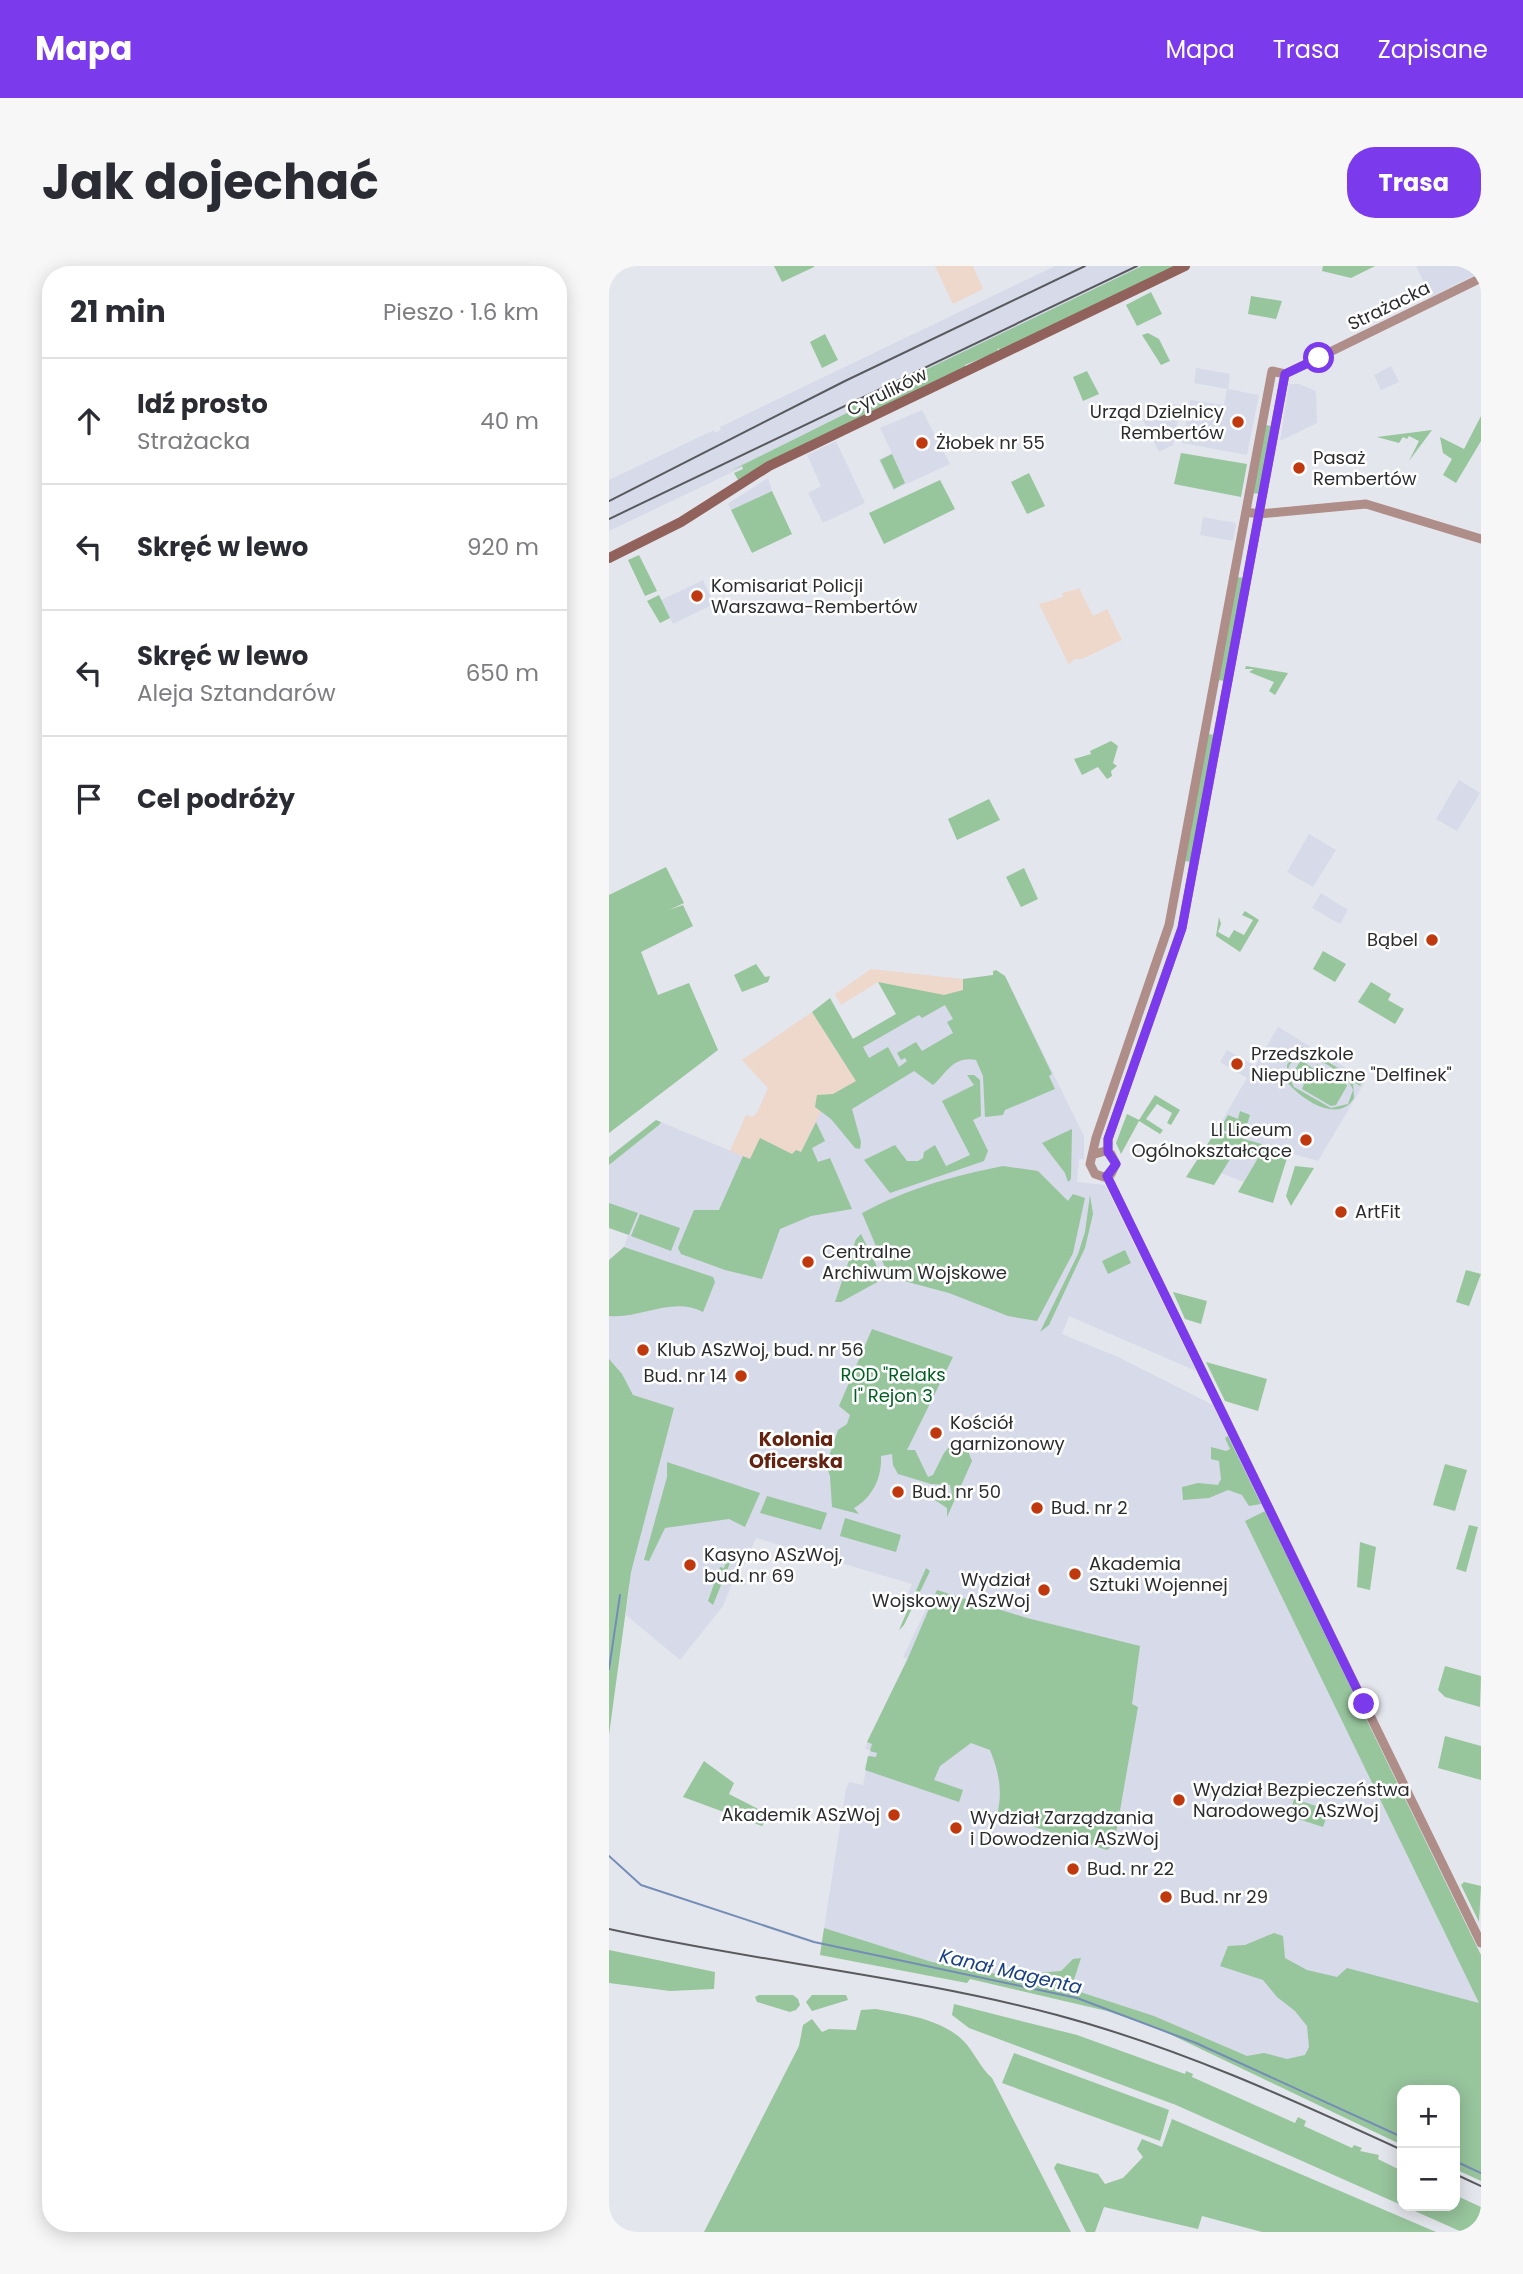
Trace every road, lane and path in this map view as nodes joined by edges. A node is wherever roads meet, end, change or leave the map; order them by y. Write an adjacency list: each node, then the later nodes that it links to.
1 (1185, 266): 7 (main road, Cyrulików)
2 (1481, 278): 3 (street, Strażacka)
3 (1285, 374): 4 (street); 5 (street)
4 (1246, 512): 5 (street); 9 (street)
5 (1259, 514): 6 (street); 8 (street)
6 (1481, 540)
7 (609, 558)
8 (1108, 1152): 9 (street); 10 (street)
9 (1095, 1154): 10 (street)
10 (1107, 1176): 11 (street)
11 (1481, 1943)

